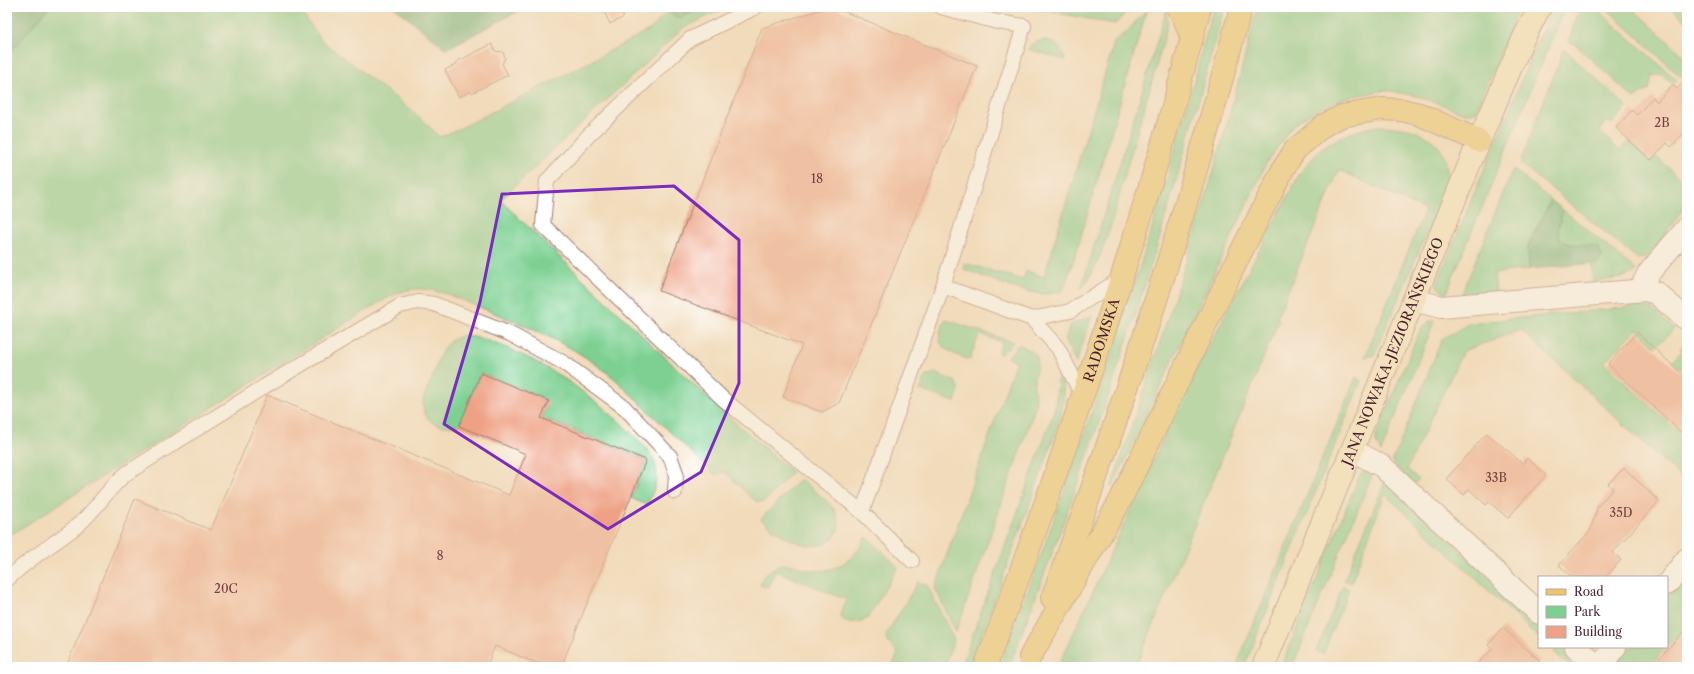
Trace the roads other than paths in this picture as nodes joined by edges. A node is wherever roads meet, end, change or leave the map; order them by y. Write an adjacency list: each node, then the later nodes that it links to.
1 (756, 7): 21 (lane)
2 (940, 7): 13 (lane)
3 (1177, 7): 9 (main road)
4 (1200, 7): 9 (main road, RADOMSKA)
5 (1241, 7): 29 (main road)
6 (1531, 7): 8 (street, JANA NOWAKA-JEZIORAŃSKIEGO)
7 (1540, 7): 8 (street, JANA NOWAKA-JEZIORAŃSKIEGO)
8 (1524, 37): 10 (street, JANA NOWAKA-JEZIORAŃSKIEGO)
9 (1192, 39): 12 (main road, RADOMSKA)
10 (1479, 141): 15 (street, JANA NOWAKA-JEZIORAŃSKIEGO); 29 (main road)
11 (1687, 228): 14 (street)
12 (1122, 278): 16 (lane); 18 (main road, RADOMSKA)
13 (943, 286): 16 (lane); 21 (lane)
14 (1643, 290): 15 (street); 17 (street)
15 (1414, 300): 19 (street, JANA NOWAKA-JEZIORAŃSKIEGO)
16 (1032, 319): 18 (lane)
17 (1687, 320)
18 (1084, 396): 30 (main road, RADOMSKA)
19 (1352, 450): 26 (street); 31 (street, JANA NOWAKA-JEZIORAŃSKIEGO)
20 (675, 492): 24 (lane)
21 (862, 512): 23 (lane)
22 (1687, 559): 25 (street)
23 (912, 561)
24 (7, 580)
25 (1668, 583)
26 (1538, 612)
27 (1577, 648): 32 (street)
28 (1614, 648): 32 (street)
29 (1028, 662)
30 (985, 667)
31 (1263, 667)
32 (1598, 667)

